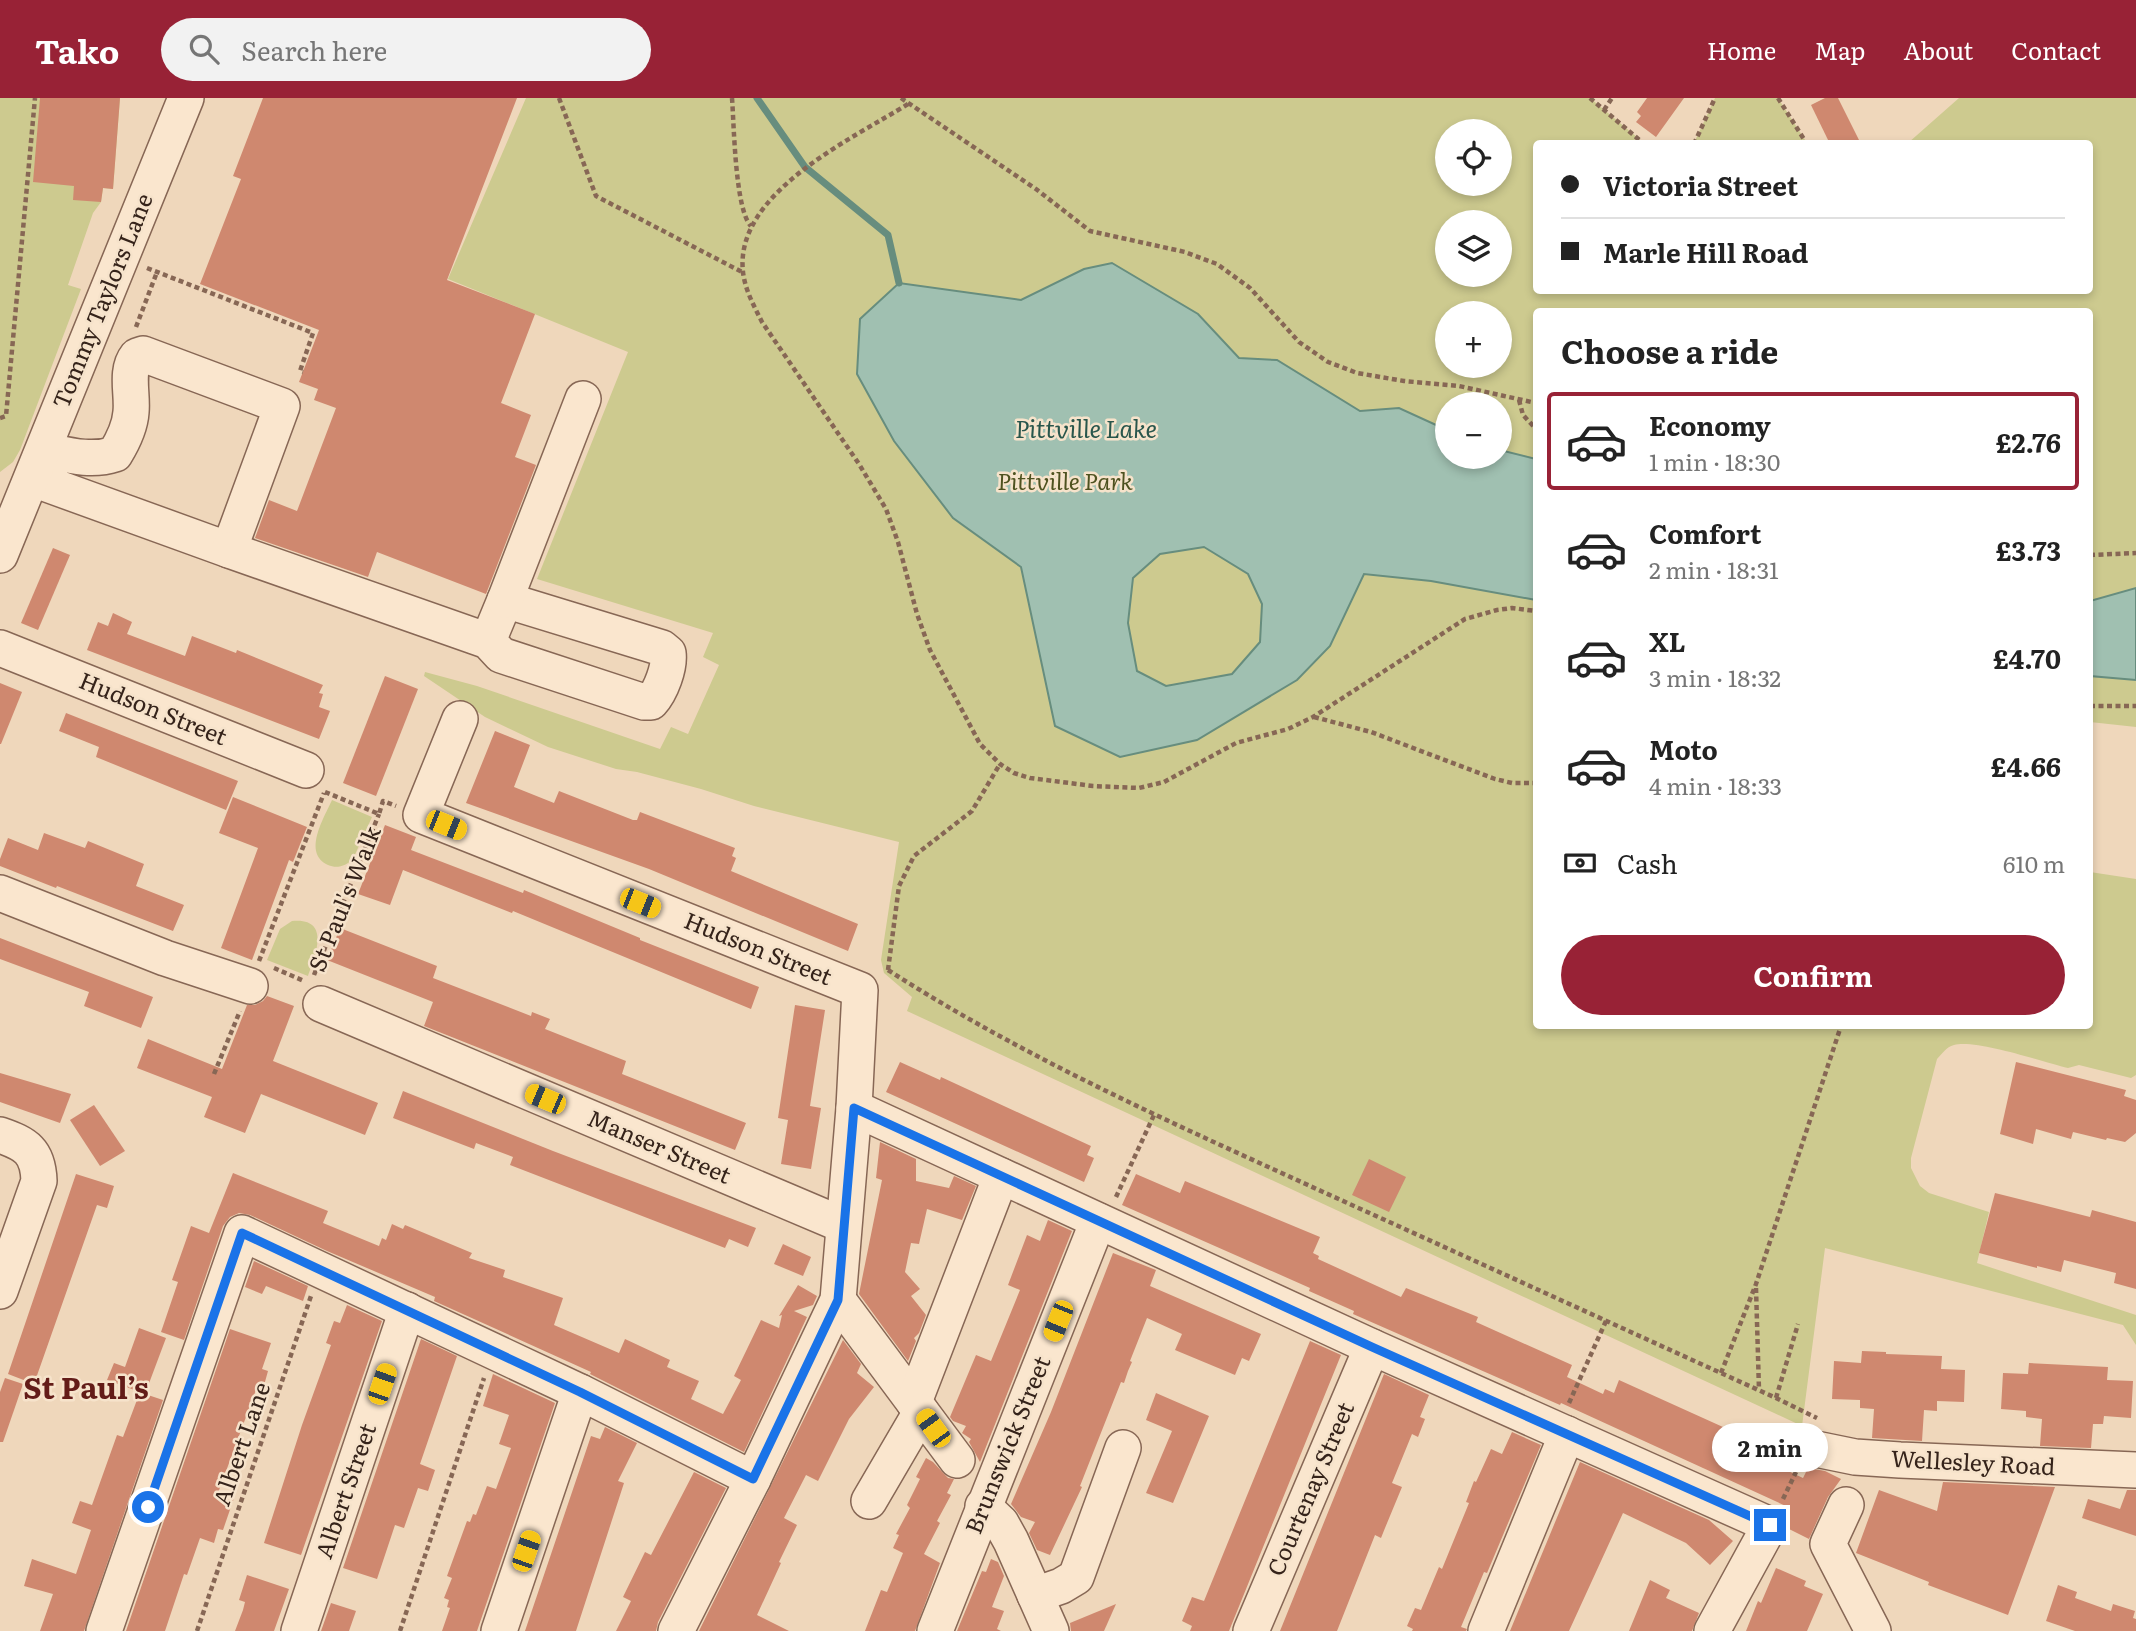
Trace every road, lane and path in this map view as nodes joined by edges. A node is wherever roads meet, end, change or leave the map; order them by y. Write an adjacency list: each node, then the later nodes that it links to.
1 (35, 98): 22 (path)
2 (186, 98): 24 (street, Tommy Taylors Lane)
3 (559, 98): 17 (path)
4 (732, 98): 15 (path)
5 (901, 98): 10 (path)
6 (1590, 98): 11 (path)
7 (1612, 98): 11 (path)
8 (1715, 98): 13 (path)
9 (1778, 98): 14 (path)
10 (908, 104): 15 (path); 20 (path)
11 (1604, 110): 12 (path)
12 (1639, 140)
13 (1696, 140)
14 (1804, 140)
15 (751, 226): 17 (path)
16 (148, 268): 18 (path)
17 (743, 272): 37 (path)
18 (303, 372)
19 (583, 399): 29 (street)
20 (1519, 399): 21 (path); 23 (path)
21 (1533, 402)
22 (0, 418)
23 (1533, 426)
24 (33, 478): 25 (street); 25 (street); 27 (street, Tommy Taylors Lane)
25 (229, 550): 31 (street)
26 (2136, 553): 28 (path)
27 (0, 555)
28 (2093, 555)
29 (505, 600): 31 (street); 31 (street)
30 (1533, 611): 35 (path)
31 (488, 641)
32 (0, 649): 38 (street, Hudson Street)
33 (2093, 706): 34 (path)
34 (2136, 706)
35 (1313, 717): 37 (path); 39 (path)
36 (460, 719): 41 (street)
37 (1000, 765): 43 (path)
38 (315, 781): 40 (path, St Paul's Walk); 44 (path)
39 (1533, 783)
40 (379, 814): 41 (path, St Paul's Walk); 44 (path, St Paul's Walk)
41 (421, 816): 45 (street, Hudson Street)
42 (0, 893): 44 (street)
43 (888, 970): 45 (path); 50 (path)
44 (255, 974): 48 (path)
45 (873, 985): 49 (street)
46 (321, 1004): 54 (street, Manser Street)
47 (1840, 1029): 56 (path)
48 (214, 1074)
49 (854, 1108): 52 (street); 54 (street)
50 (1154, 1115): 53 (path); 60 (path)
51 (0, 1135): 57 (street)
52 (1002, 1176): 53 (street); 68 (street)
53 (1101, 1222): 62 (street); 77 (street, Brunswick Street)
54 (843, 1225): 58 (street)
55 (320, 1269): 59 (street); 81 (street); 82 (path, Albert Lane)
56 (1756, 1284): 64 (path); 65 (path)
57 (0, 1291)
58 (838, 1300): 68 (street); 74 (street)
59 (407, 1310): 63 (street); 83 (street, Albert Street)
60 (1606, 1321): 64 (path); 69 (path)
61 (1798, 1324): 67 (path)
62 (1372, 1347): 69 (street); 88 (street, Courtenay Street)
63 (493, 1351): 66 (street); 84 (path)
64 (1721, 1373): 65 (path)
65 (1759, 1390): 67 (path)
66 (580, 1392): 74 (street); 85 (street)
67 (1776, 1398): 70 (path)
68 (918, 1407): 72 (street); 75 (street)
69 (1567, 1434): 78 (street); 89 (street)
70 (1809, 1436): 73 (street, Wellesley Road); 78 (path)
71 (1123, 1448): 79 (street)
72 (957, 1460)
73 (2136, 1470)
74 (753, 1479): 80 (street)
75 (869, 1501)
76 (1846, 1505): 91 (street)
77 (983, 1506): 79 (street); 86 (street, Brunswick Street)
78 (1770, 1525): 90 (street)
79 (1035, 1595): 87 (street)
80 (679, 1630)
81 (104, 1631)
82 (197, 1631)
83 (299, 1631)
84 (400, 1631)
85 (499, 1631)
86 (935, 1631)
87 (1051, 1631)
88 (1251, 1631)
89 (1486, 1631)
90 (1712, 1631)
91 (1873, 1631)

